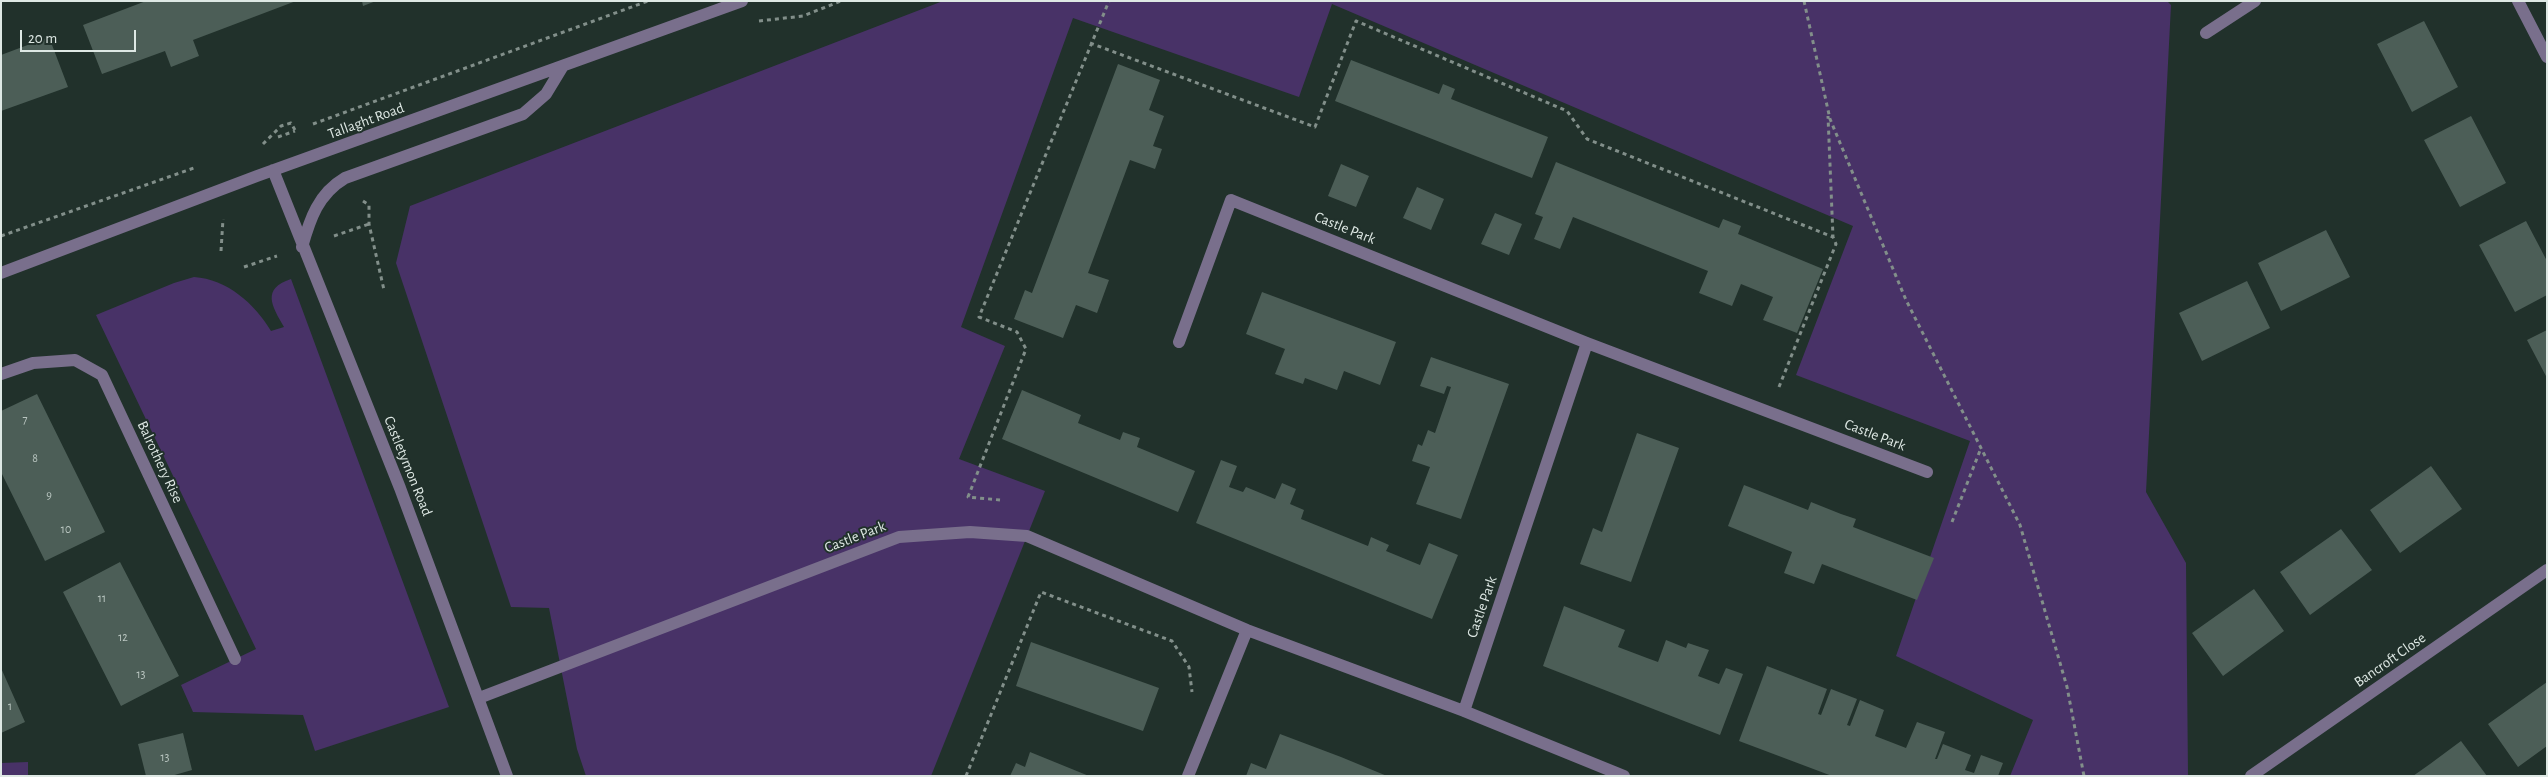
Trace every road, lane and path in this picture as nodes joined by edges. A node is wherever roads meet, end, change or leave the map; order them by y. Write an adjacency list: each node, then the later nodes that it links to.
1 (648, 1): 12 (path)
2 (742, 1): 10 (street, Tallaght Road)
3 (1109, 1): 8 (path)
4 (1804, 1): 11 (path)
5 (2255, 1): 7 (street)
6 (2518, 1): 9 (street)
7 (2206, 33)
8 (1090, 43): 20 (path); 33 (path)
9 (2547, 57)
10 (563, 66): 14 (street, Tallaght Road); 21 (street)
11 (1828, 108): 20 (path); 31 (path)
12 (325, 120)
13 (195, 168): 18 (path)
14 (273, 170): 21 (street, Castletymon Road); 25 (street, Tallaght Road)
15 (369, 204): 17 (path)
16 (223, 219): 22 (path)
17 (369, 224): 19 (path); 26 (path)
18 (1, 236)
19 (334, 237)
20 (1833, 237): 30 (path)
21 (302, 247): 38 (street, Castletymon Road)
22 (221, 251)
23 (279, 255): 24 (path)
24 (244, 266)
25 (1, 273)
26 (384, 290)
27 (1179, 342): 28 (street, Castle Park)
28 (1587, 343): 32 (street, Castle Park); 40 (street, Castle Park)
29 (1, 374): 37 (street, Balrothery Rise)
30 (1779, 388)
31 (1981, 447): 34 (path); 45 (path)
32 (1927, 472)
33 (1000, 500)
34 (1952, 522)
35 (2547, 570): 46 (street, Bancroft Close)
36 (1247, 630): 38 (street, Castle Park); 40 (street, Castle Park); 43 (street)
37 (235, 659)
38 (479, 698): 41 (street, Castletymon Road)
39 (1189, 700): 42 (path)
40 (1464, 711): 44 (street, Castle Park)
41 (507, 776)
42 (966, 776)
43 (1188, 776)
44 (1624, 776)
45 (2084, 776)
46 (2251, 776)

